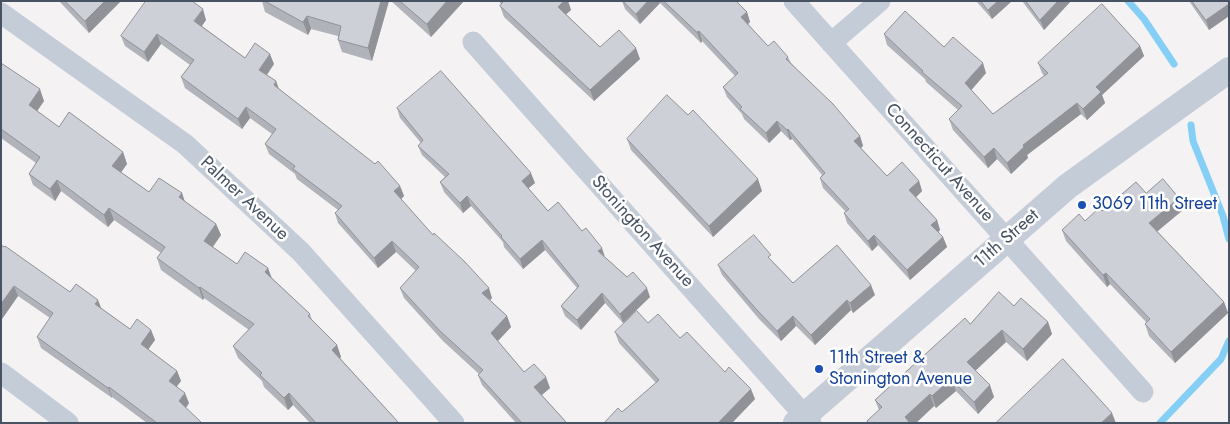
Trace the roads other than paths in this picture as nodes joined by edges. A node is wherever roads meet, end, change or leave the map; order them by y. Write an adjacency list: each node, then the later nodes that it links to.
1 (794, 1): 5 (street, Connecticut Avenue)
2 (880, 1): 5 (street)
3 (1, 13): 12 (street, Palmer Avenue)
4 (473, 42): 10 (street, Stonington Avenue)
5 (830, 43): 7 (street, Connecticut Avenue)
6 (1229, 70): 7 (street, 11th Street)
7 (1006, 239): 9 (street, Connecticut Avenue); 10 (street, 11th Street)
8 (1, 373): 11 (street)
9 (1143, 392)
10 (804, 421)
11 (68, 423)
12 (454, 423)

